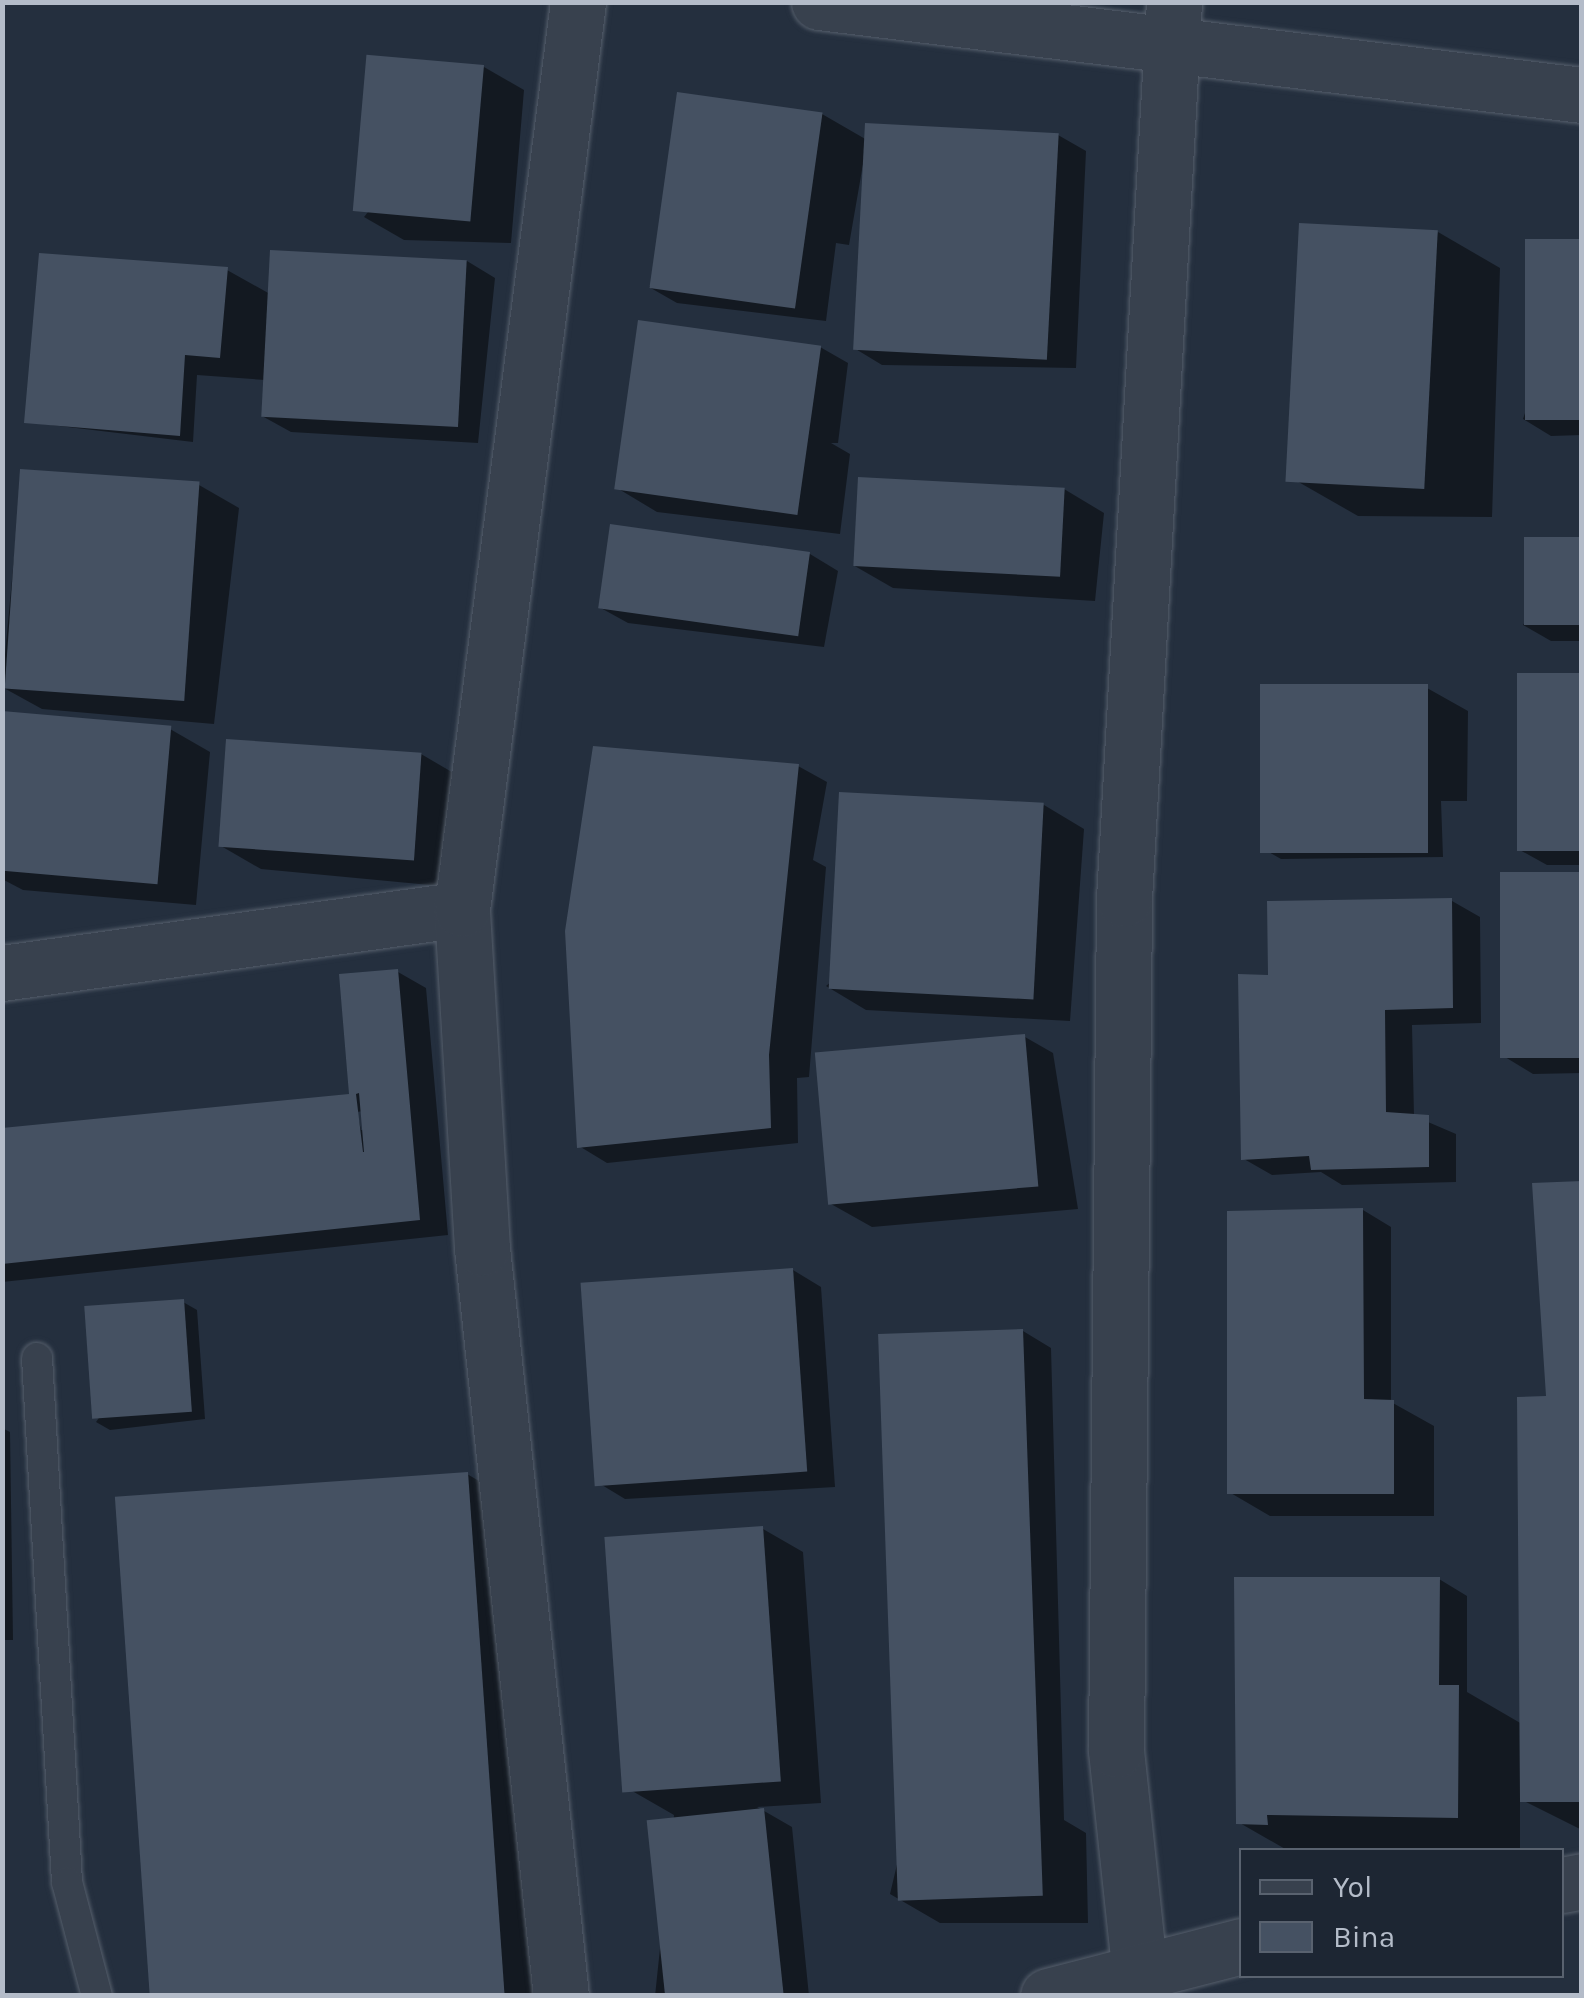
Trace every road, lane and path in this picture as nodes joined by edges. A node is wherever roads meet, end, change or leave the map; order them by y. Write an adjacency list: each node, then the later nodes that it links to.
1 (578, 2): 5 (street)
2 (819, 2): 3 (street)
3 (1172, 24): 4 (street); 9 (street)
4 (1582, 96)
5 (462, 908): 6 (street); 12 (street)
6 (2, 973)
7 (37, 1358): 11 (lane)
8 (1239, 1947): 9 (street)
9 (1138, 1966): 10 (street)
10 (1067, 1993)
11 (97, 1996)
12 (561, 1996)

